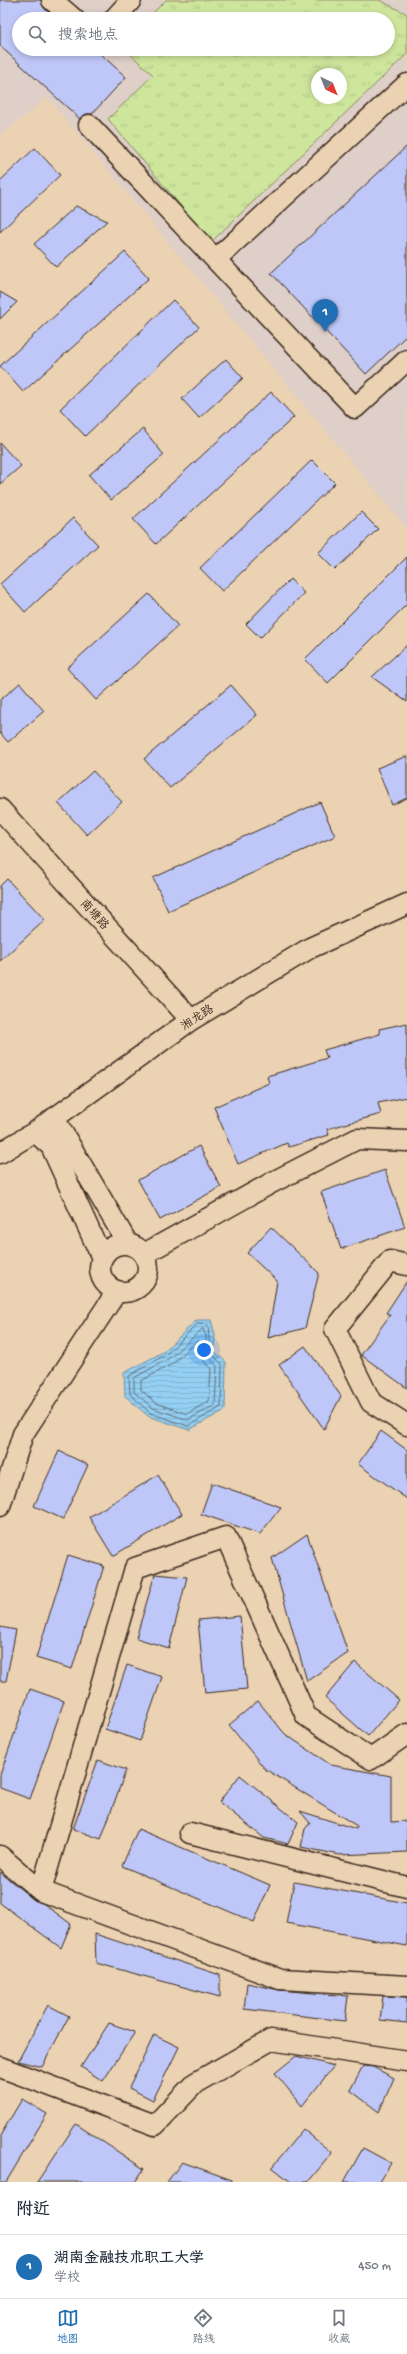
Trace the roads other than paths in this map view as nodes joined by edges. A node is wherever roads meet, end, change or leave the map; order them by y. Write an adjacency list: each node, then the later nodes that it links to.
1 (52, 0): 3 (street)
2 (131, 0): 4 (street)
3 (66, 12)
4 (120, 12)
5 (407, 84): 7 (street)
6 (89, 125): 7 (street)
7 (216, 259): 8 (street)
8 (407, 360)
9 (0, 809): 11 (street, 南塘路)
10 (407, 904): 11 (street, 湘龙路)
11 (191, 1020): 12 (street, 湘龙路)
12 (54, 1118): 13 (street, 湘龙路); 16 (street)
13 (35, 1132): 15 (street, 湘龙路); 17 (street)
14 (407, 1141): 16 (street)
15 (0, 1153)
16 (136, 1249): 17 (street); 19 (street)
17 (102, 1258): 19 (street)
18 (407, 1265): 20 (street)
19 (117, 1291): 21 (street)
20 (407, 1425)
21 (0, 1506)
22 (407, 1734): 26 (street)
23 (190, 1834): 25 (street)
24 (0, 1856): 26 (street)
25 (407, 1887)
26 (41, 1891): 27 (street)
27 (407, 1986)
28 (407, 2060): 29 (street)
29 (0, 2067)

